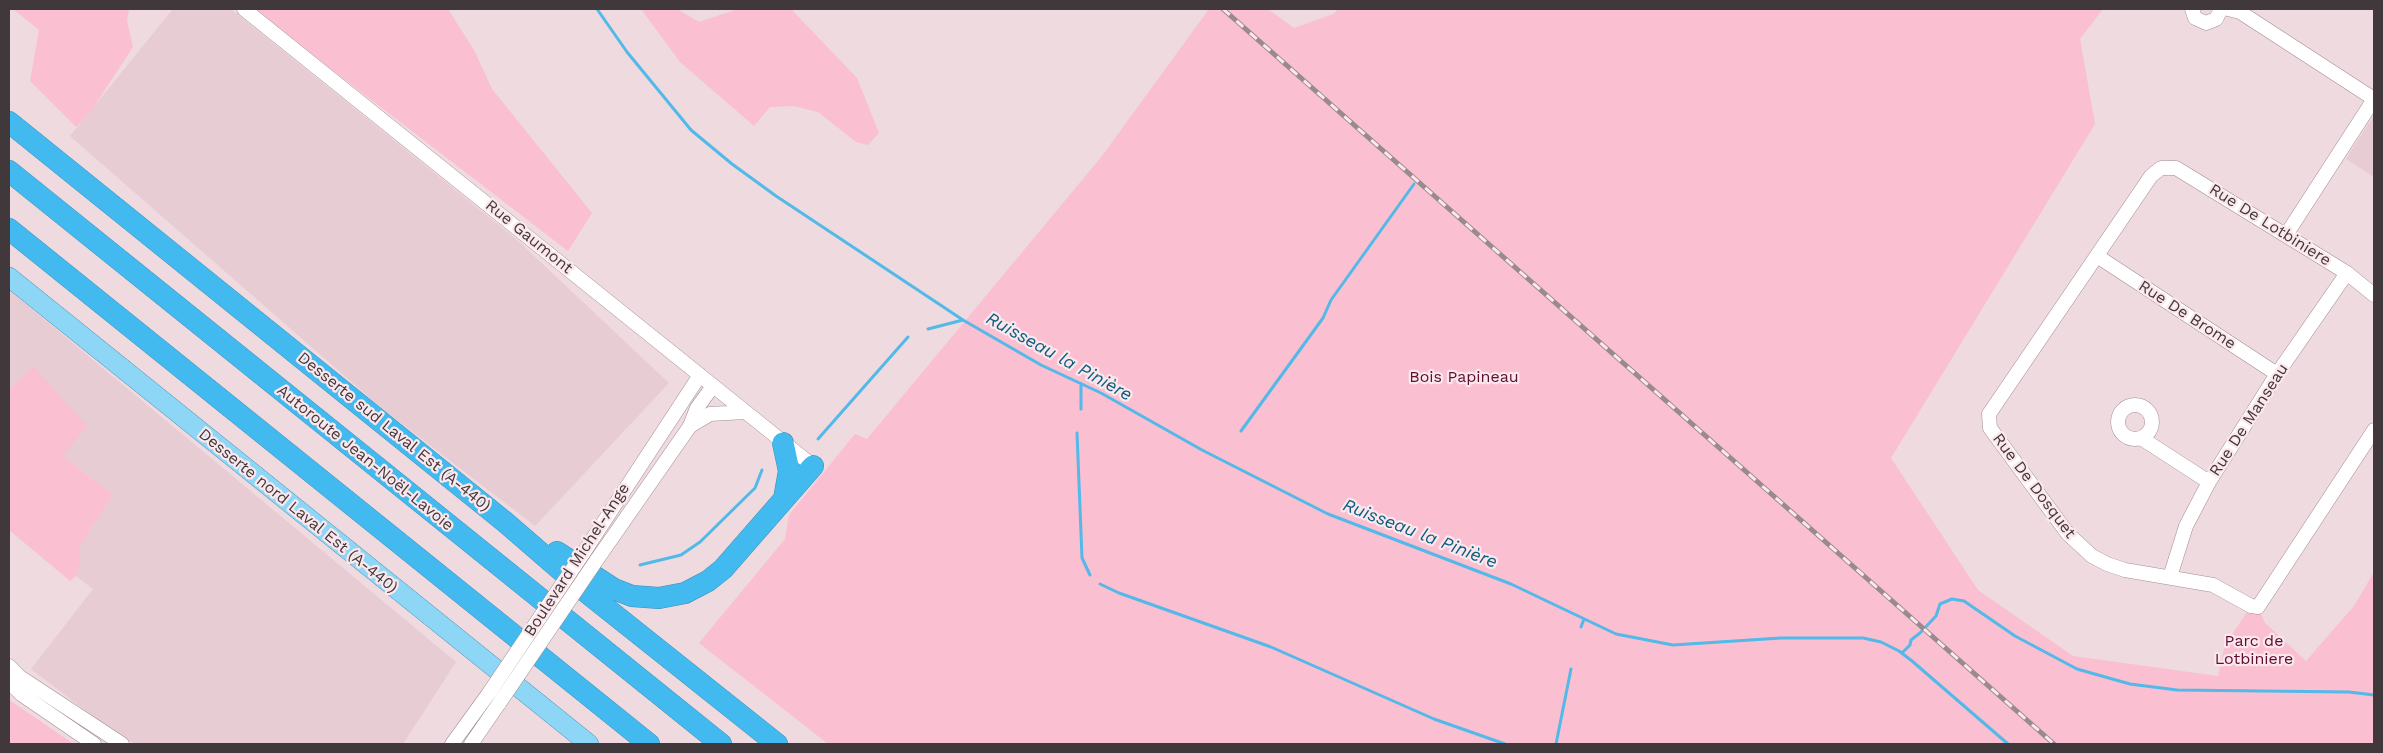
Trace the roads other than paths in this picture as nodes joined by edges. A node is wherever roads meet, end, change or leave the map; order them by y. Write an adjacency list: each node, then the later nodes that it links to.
1 (244, 9): 18 (street, Rue Gaumont)
2 (2192, 9): 3 (street)
3 (2221, 9)
4 (2228, 9): 5 (street)
5 (2374, 99): 12 (street)
6 (9, 105): 8 (highway)
7 (9, 122): 8 (highway, Desserte sud Laval Est (A-440))
8 (63, 166): 28 (highway, Desserte sud Laval Est (A-440))
9 (2161, 168): 12 (street, Rue De Lotbiniere); 13 (street, Rue De Dosquet)
10 (9, 171): 41 (highway, Autoroute Jean-Noël-Lavoie)
11 (9, 229): 30 (highway)
12 (2286, 235): 14 (street, Rue De Lotbiniere)
13 (2097, 256): 17 (street, Rue De Brome); 29 (street, Rue De Dosquet)
14 (2347, 273): 16 (street, Rue De Lotbiniere); 17 (street, Rue De Manseau)
15 (9, 277): 38 (main road, Desserte nord Laval Est (A-440))
16 (2374, 295)
17 (2277, 374): 26 (street, Rue De Manseau)
18 (700, 375): 19 (street, Rue Gaumont); 33 (street, Boulevard Michel-Ange, bridge)
19 (713, 386): 20 (street, Rue Gaumont); 21 (street, Boulevard Michel-Ange)
20 (745, 412): 21 (street); 24 (street, Rue Gaumont)
21 (690, 426): 33 (street, Boulevard Michel-Ange, bridge)
22 (2374, 430): 29 (street, Rue De Dosquet)
23 (2141, 438): 26 (street)
24 (783, 443): 25 (street, Rue Gaumont); 27 (highway)
25 (812, 466): 27 (highway)
26 (2209, 482): 29 (street, Rue De Manseau)
27 (784, 499): 28 (highway)
28 (506, 522): 42 (highway, Desserte sud Laval Est (A-440))
29 (2170, 577)
30 (519, 639): 39 (highway); 40 (highway)
31 (9, 666): 35 (street)
32 (9, 682): 34 (street)
33 (494, 697): 36 (street, Boulevard Michel-Ange); 37 (street, Boulevard Michel-Ange)
34 (94, 744)
35 (122, 744)
36 (452, 744)
37 (471, 744)
38 (589, 744)
39 (632, 744)
40 (649, 744)
41 (721, 744)
42 (777, 744)

